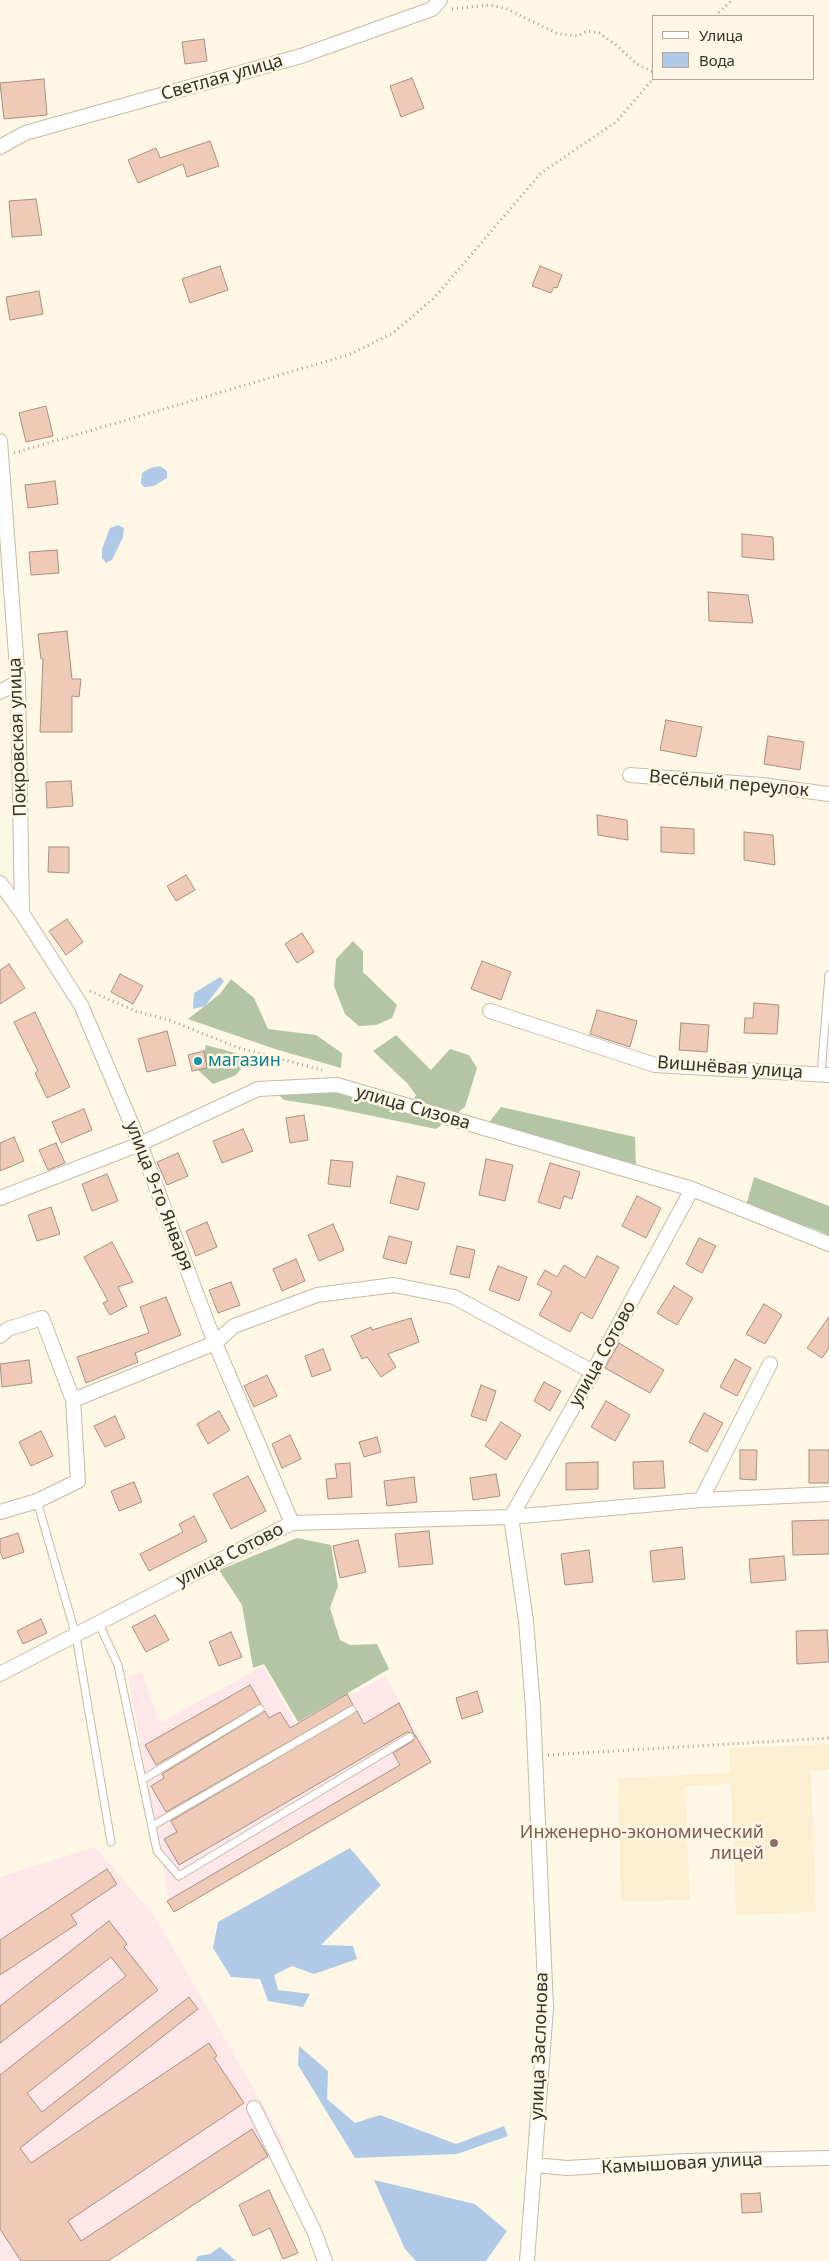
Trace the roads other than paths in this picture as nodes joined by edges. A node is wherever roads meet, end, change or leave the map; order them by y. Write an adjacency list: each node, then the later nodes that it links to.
1 (436, 4): 2 (street, Светлая улица)
2 (0, 147)
3 (0, 441): 4 (street, Покровская улица)
4 (18, 682): 5 (street); 9 (street, Покровская улица)
5 (0, 692)
6 (630, 775): 7 (street, Весёлый переулок)
7 (829, 794)
8 (0, 883): 9 (street, улица 9-го Января)
9 (22, 913): 13 (street, улица 9-го Января)
10 (829, 975): 12 (lane)
11 (490, 1010): 12 (street, Вишнёвая улица)
12 (825, 1074)
13 (140, 1144): 14 (street, улица Сизова); 15 (street, улица Сизова); 18 (street, улица 9-го Января)
14 (692, 1189): 16 (street, улица Сизова); 20 (street, улица Сотово)
15 (0, 1198)
16 (829, 1244)
17 (0, 1336): 21 (street)
18 (215, 1343): 20 (street); 21 (street); 27 (street, улица 9-го Января)
19 (770, 1364): 23 (street)
20 (593, 1372): 26 (street, улица Сотово)
21 (73, 1400): 24 (street)
22 (829, 1494): 23 (street, улица Сотово)
23 (701, 1500): 26 (street, улица Сотово)
24 (37, 1501): 25 (street); 29 (lane)
25 (0, 1512)
26 (511, 1517): 27 (street, улица Сотово); 39 (street, улица Заслонова)
27 (292, 1523): 28 (street, улица Сотово)
28 (100, 1624): 29 (street, улица Сотово); 34 (lane)
29 (76, 1636): 30 (street, улица Сотово); 36 (lane)
30 (0, 1674)
31 (260, 1709): 34 (lane)
32 (352, 1710): 35 (lane)
33 (410, 1737): 35 (lane)
34 (142, 1780): 35 (lane)
35 (152, 1826)
36 (111, 1842)
37 (254, 2108): 40 (street)
38 (829, 2158): 39 (street, Камышовая улица)
39 (534, 2165): 41 (street, улица Заслонова)
40 (325, 2261)
41 (527, 2261)

